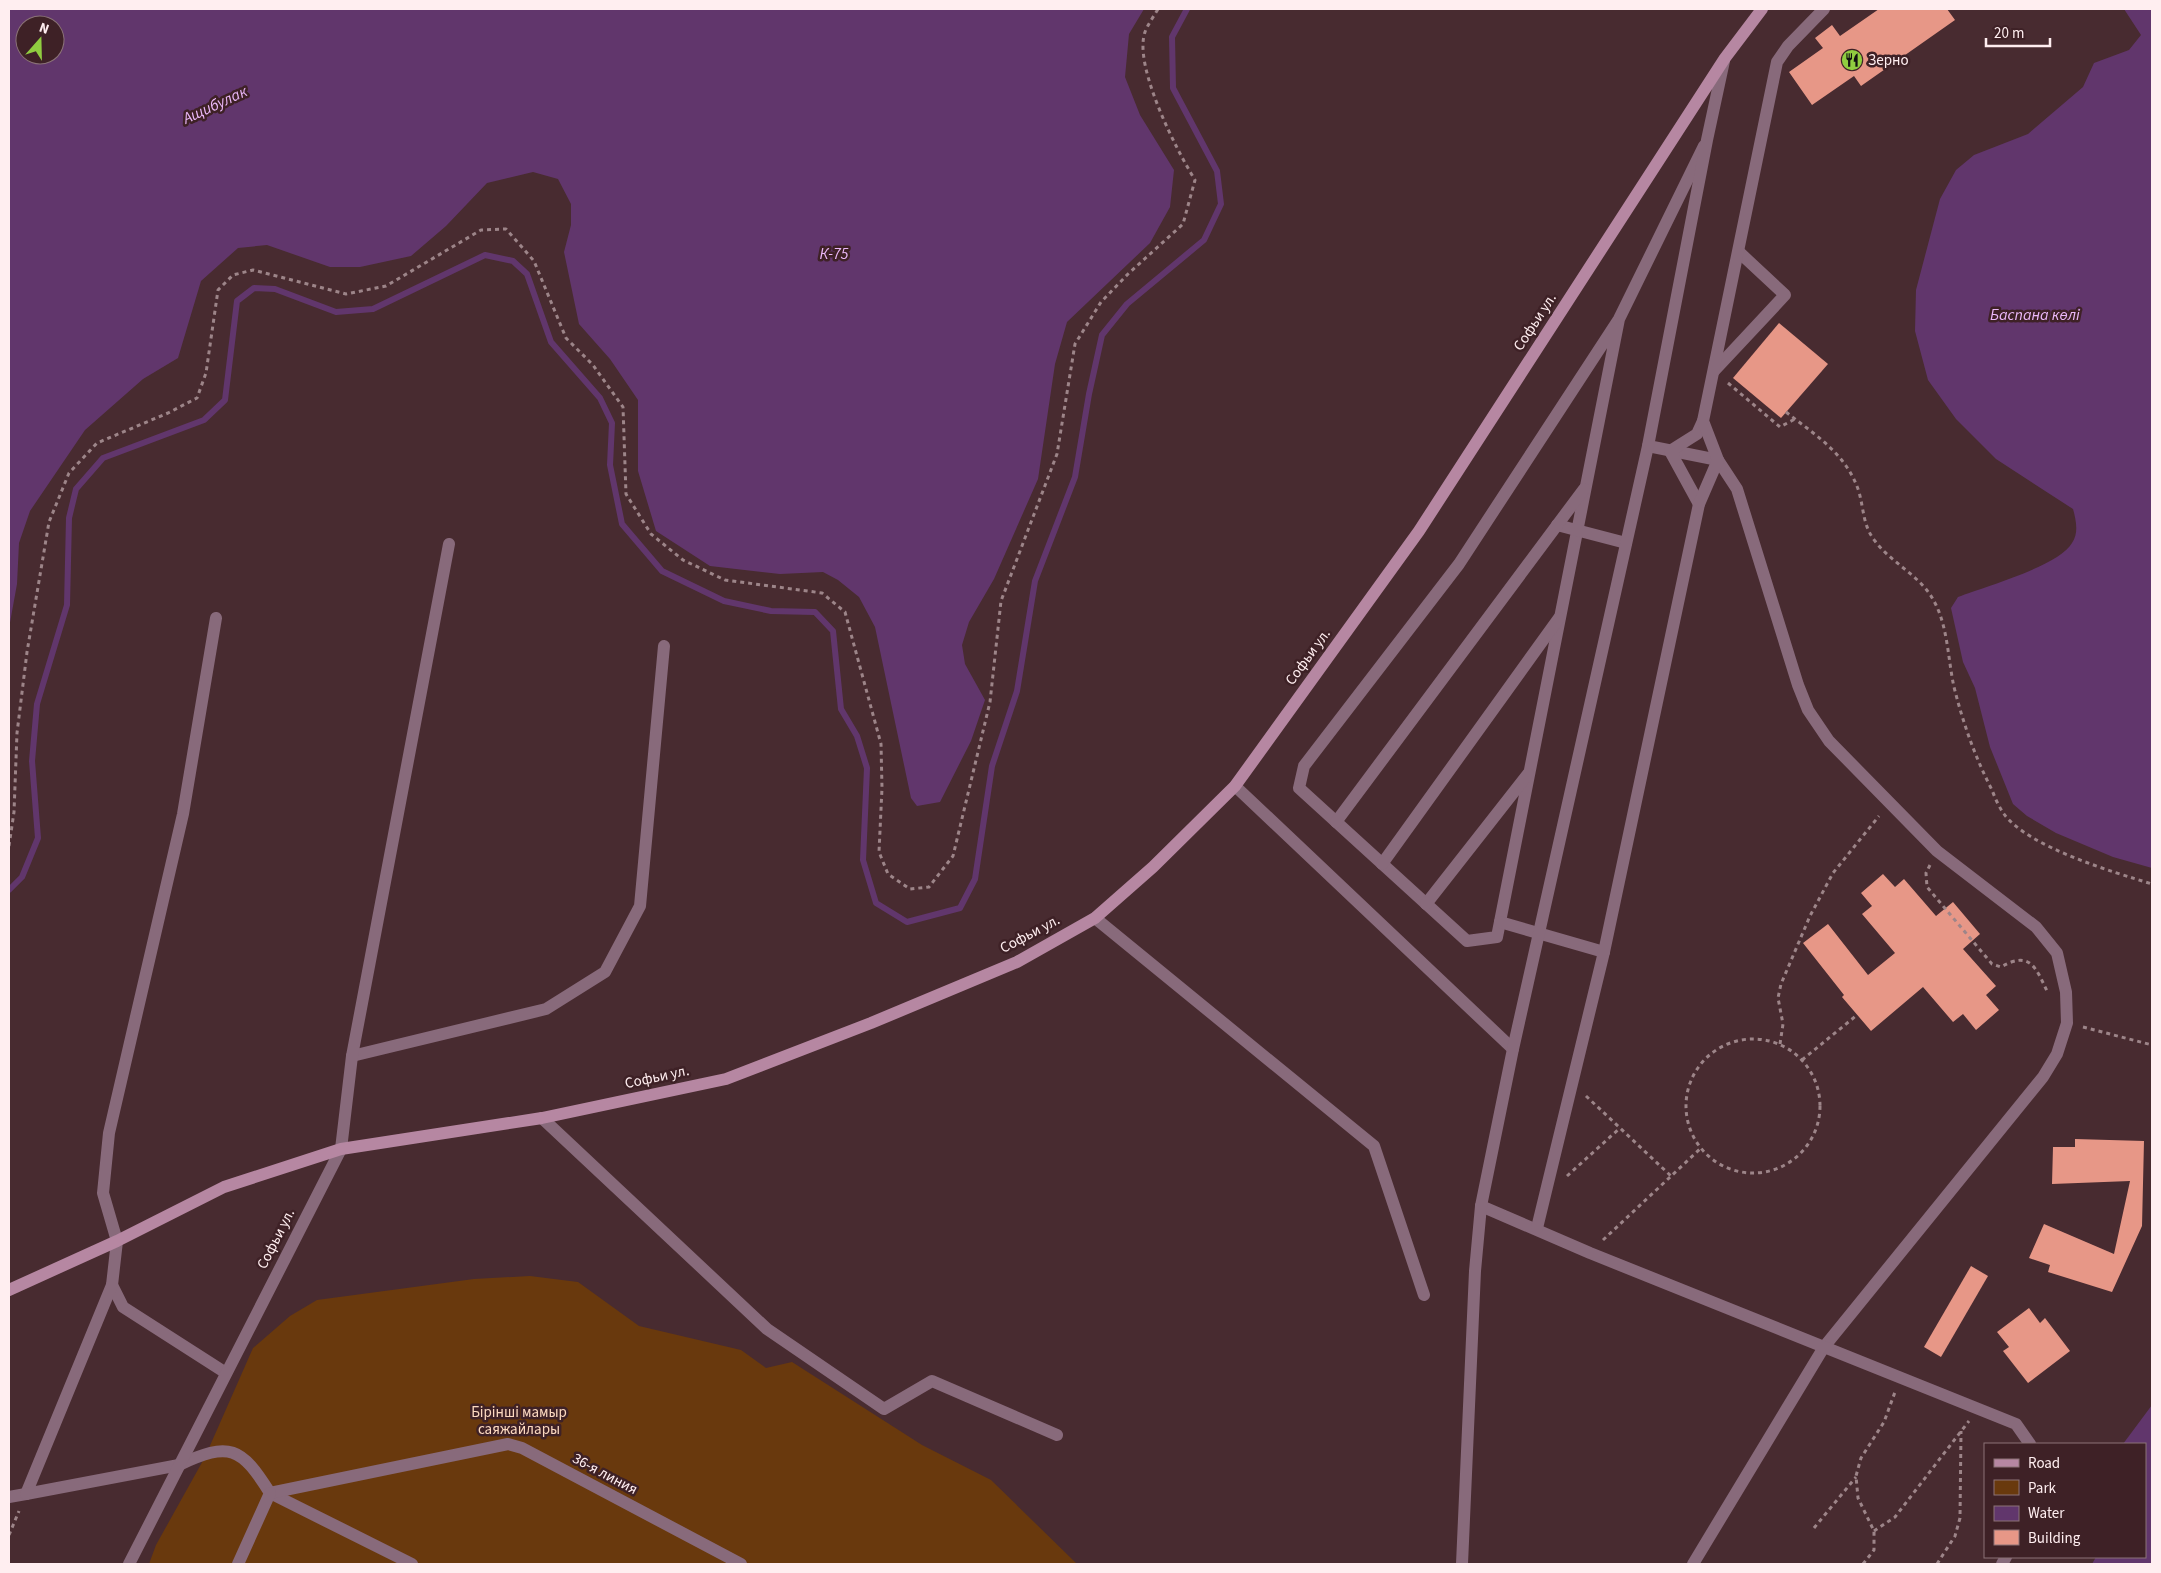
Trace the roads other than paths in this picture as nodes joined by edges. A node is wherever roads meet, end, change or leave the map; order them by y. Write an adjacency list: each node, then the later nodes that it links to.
1 (1762, 9): 3 (street, Софьи ул.)
2 (1824, 9): 5 (street)
3 (1725, 58): 4 (street); 22 (street, Софьи ул.)
4 (1706, 140): 6 (street); 9 (street)
5 (1739, 252): 7 (street); 7 (street)
6 (1619, 319): 12 (street); 23 (street)
7 (1714, 371): 8 (street)
8 (1703, 421): 10 (street); 11 (street)
9 (1648, 446): 10 (street); 16 (street)
10 (1670, 451): 11 (street); 13 (street)
11 (1718, 460): 13 (street); 40 (street)
12 (1586, 486): 14 (street); 15 (street)
13 (1699, 504): 29 (street)
14 (1557, 526): 15 (street); 23 (street)
15 (1577, 531): 16 (street); 18 (street)
16 (1626, 543): 28 (street)
17 (449, 544): 31 (street)
18 (1561, 615): 21 (street); 24 (street)
19 (216, 618): 36 (street)
20 (664, 646): 31 (street)
21 (1530, 772): 25 (street); 27 (street)
22 (1235, 786): 26 (street, Софьи ул.); 30 (street)
23 (1336, 822): 24 (street)
24 (1382, 864): 25 (street)
25 (1426, 904): 27 (street)
26 (1095, 918): 32 (street, Софьи ул.); 39 (street)
27 (1500, 922): 28 (street)
28 (1539, 933): 29 (street); 30 (street)
29 (1604, 952): 35 (street)
30 (1513, 1049): 34 (street)
31 (352, 1056): 33 (street)
32 (542, 1118): 33 (street, Софьи ул.); 42 (street)
33 (341, 1148): 36 (street); 41 (street, Софьи ул.)
34 (1481, 1206): 35 (street); 52 (street)
35 (1537, 1228): 40 (street)
36 (118, 1241): 37 (street); 38 (street)
37 (112, 1285): 41 (street); 46 (street)
38 (9, 1290)
39 (1424, 1295)
40 (1824, 1347): 43 (street); 53 (street)
41 (226, 1373): 44 (street, Софьи ул.)
42 (1057, 1435)
43 (2029, 1443)
44 (179, 1465): 45 (street); 46 (street); 48 (street, Софьи ул.)
45 (270, 1493): 49 (street); 50 (street); 51 (street, 36-я линия)
46 (26, 1494): 47 (street)
47 (9, 1497)
48 (128, 1564)
49 (238, 1564)
50 (412, 1564)
51 (741, 1564)
52 (1462, 1564)
53 (1693, 1564)

